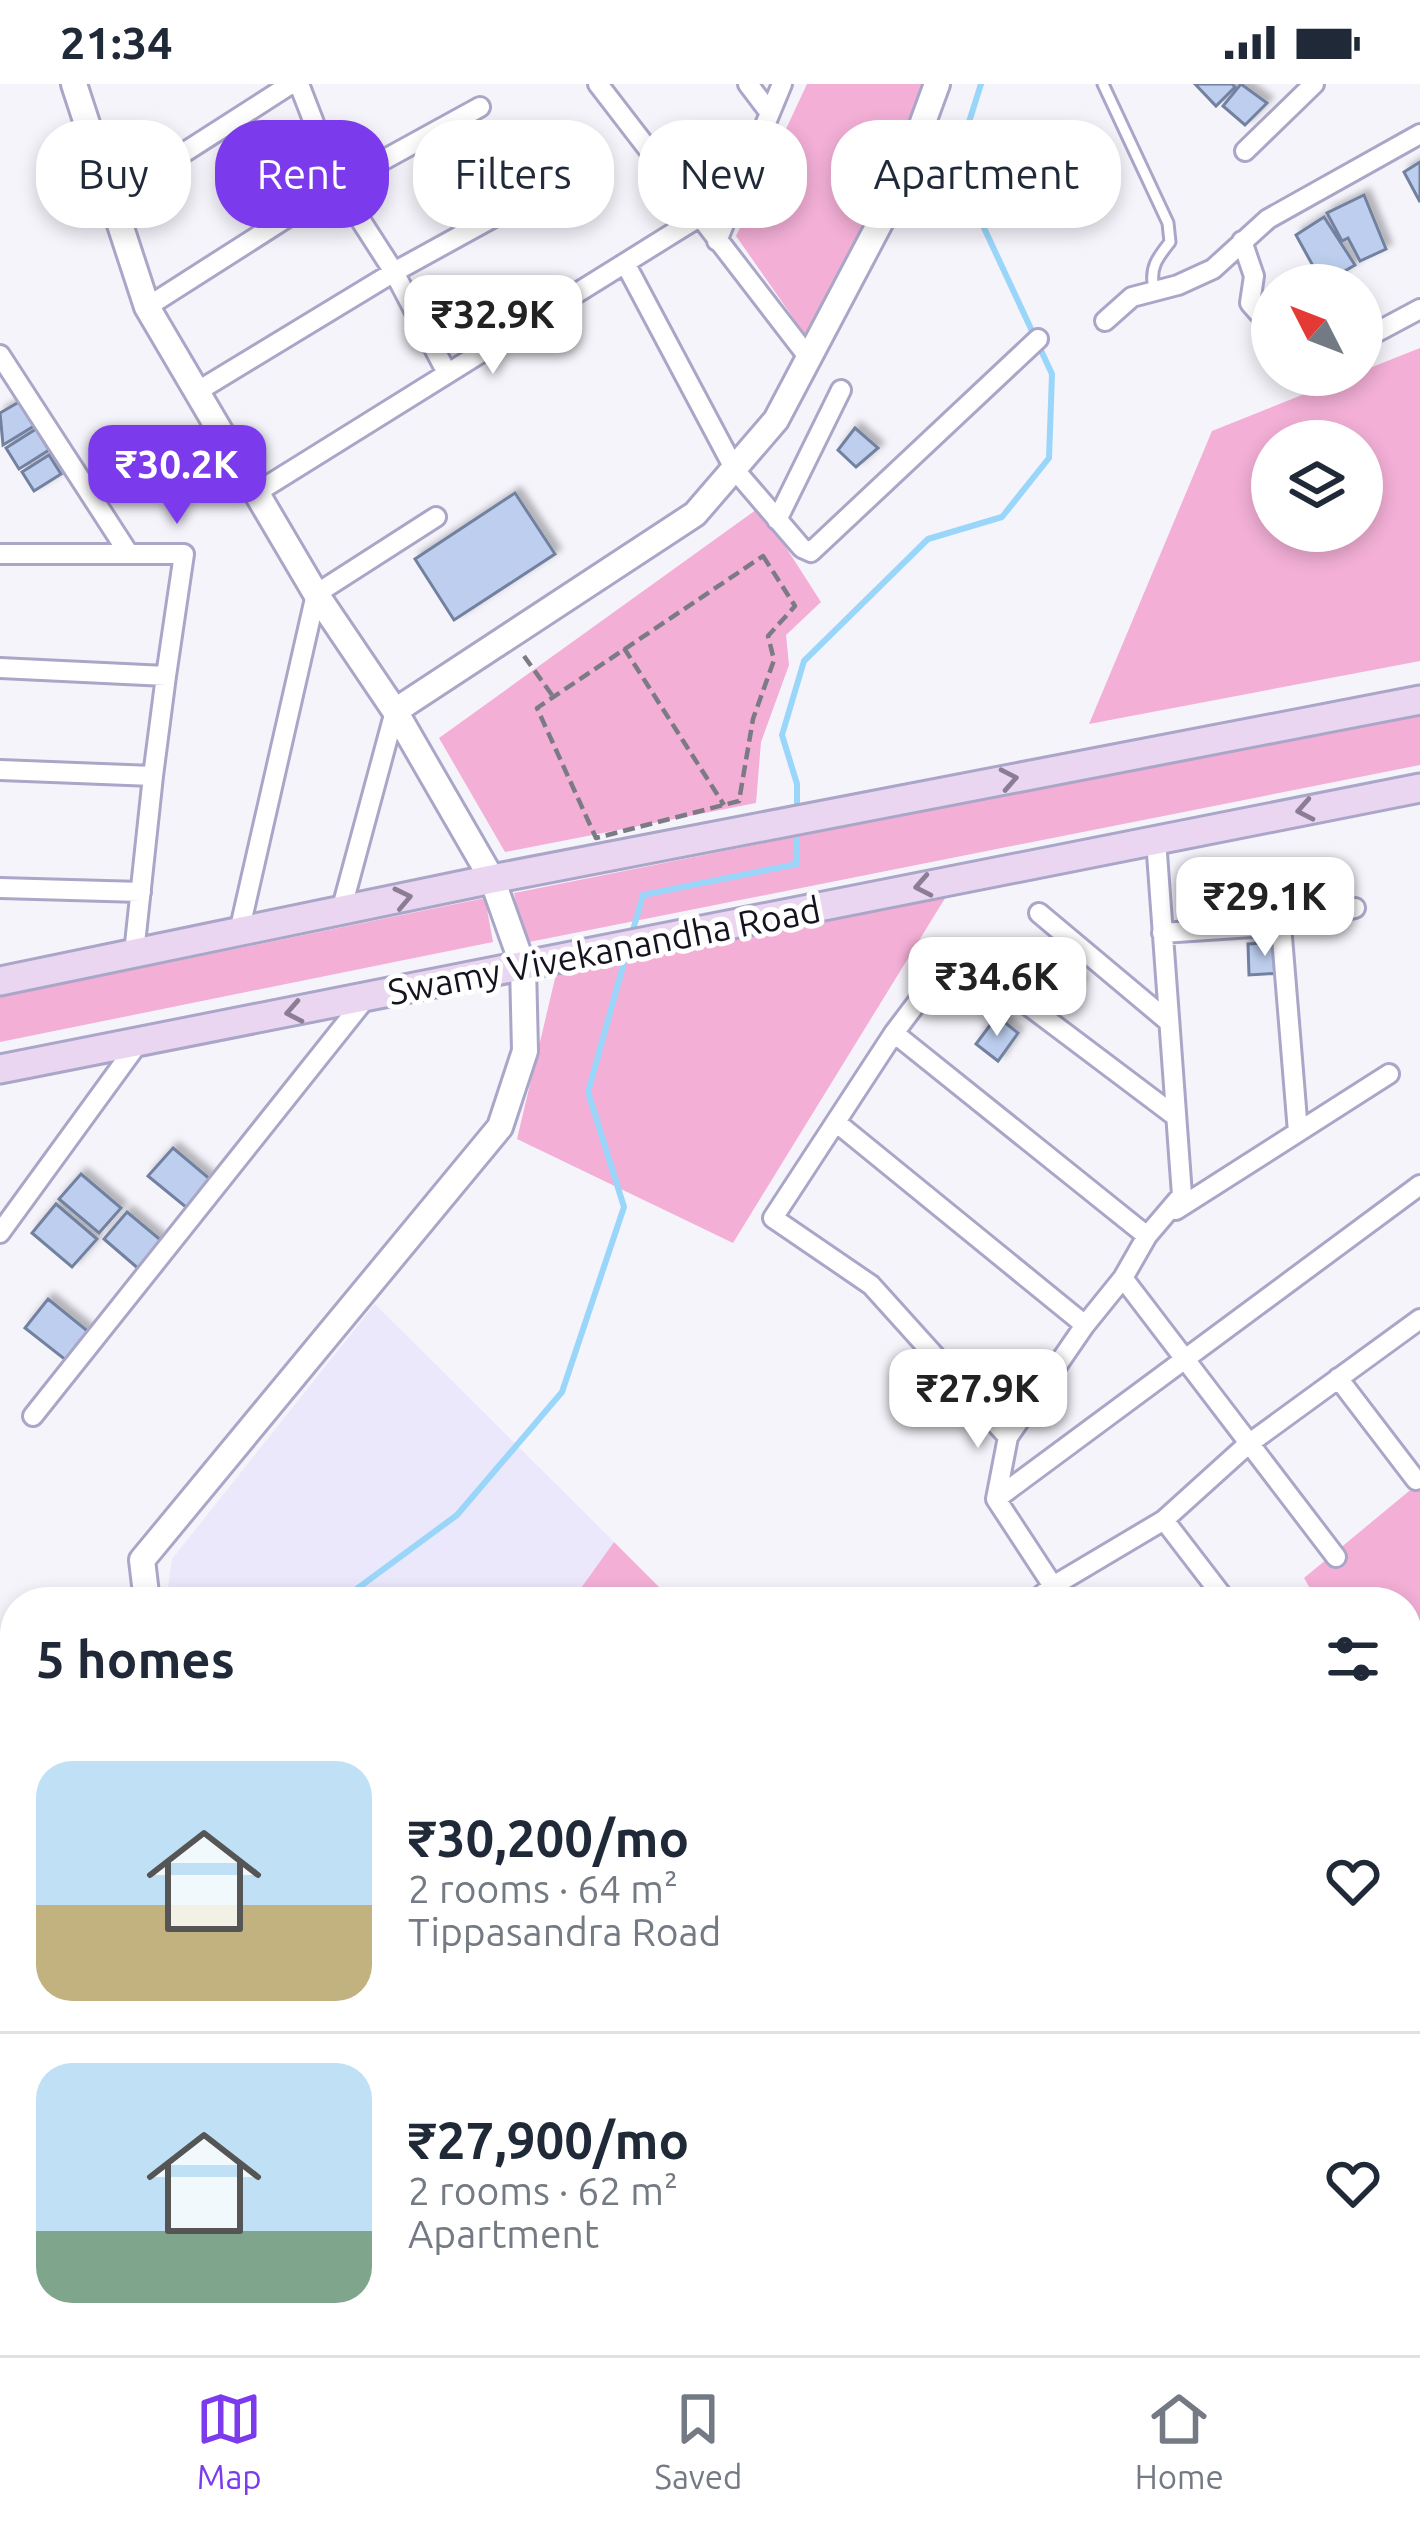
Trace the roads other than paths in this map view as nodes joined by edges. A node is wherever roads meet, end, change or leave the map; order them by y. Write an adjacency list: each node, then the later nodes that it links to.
1 (74, 84): 11 (street)
2 (295, 84): 12 (street); 15 (street)
3 (598, 84): 14 (street)
4 (748, 84): 10 (street)
5 (782, 84): 10 (street)
6 (937, 84): 36 (street)
7 (1103, 84): 29 (lane)
8 (1314, 84): 16 (street)
9 (480, 107): 17 (street)
10 (770, 113): 24 (street)
11 (86, 120)
12 (310, 120)
13 (1420, 134): 25 (street)
14 (638, 137)
15 (191, 149)
16 (1245, 152)
17 (389, 157)
18 (122, 228): 30 (street)
19 (271, 228): 30 (street)
20 (366, 228): 28 (street)
21 (474, 228): 28 (street)
22 (681, 228): 26 (street)
23 (707, 228): 24 (street)
24 (717, 241): 36 (street)
25 (1242, 241): 27 (street); 29 (street)
26 (625, 263): 37 (street); 40 (street)
27 (1251, 265)
28 (394, 272): 37 (street); 39 (street)
29 (1154, 288): 32 (street)
30 (147, 307): 39 (street)
31 (1420, 309): 33 (street)
32 (1105, 321)
33 (1383, 329)
34 (1038, 339): 43 (street)
35 (0, 355): 45 (street)
36 (809, 358): 40 (street)
37 (447, 374): 41 (street)
38 (841, 390): 43 (street)
39 (198, 391): 41 (street)
40 (734, 470): 43 (street); 50 (street)
41 (259, 490): 46 (street)
42 (436, 517): 46 (street)
43 (777, 520)
44 (0, 554): 45 (street)
45 (129, 554): 48 (street)
46 (316, 594): 50 (street); 62 (street)
47 (0, 668): 48 (street)
48 (166, 676): 52 (street)
49 (1420, 700): 55 (main road, one-way to 49)
50 (395, 711): 55 (street); 59 (street)
51 (0, 770): 52 (street)
52 (153, 776): 57 (street)
53 (1420, 788): 54 (main road, Swamy Vivekanandha Road, one-way to 54)
54 (1156, 839): 63 (street); 65 (main road, Swamy Vivekanandha Road, one-way to 65)
55 (492, 879): 59 (main road, one-way to 55); 65 (street)
56 (0, 888): 57 (street)
57 (141, 892): 64 (street)
58 (1355, 908): 61 (street)
59 (341, 911): 62 (main road)
60 (1039, 913): 68 (street)
61 (1281, 925): 63 (street); 75 (street)
62 (239, 932): 64 (main road)
63 (1162, 934): 68 (street)
64 (134, 953): 66 (main road)
65 (524, 966): 67 (main road, Swamy Vivekanandha Road); 93 (street)
66 (0, 981)
67 (366, 998): 70 (main road, Swamy Vivekanandha Road, one-way to 70); 85 (street)
68 (1169, 1022): 73 (street)
69 (894, 1033): 73 (street); 74 (street); 79 (street)
70 (140, 1042): 71 (main road, Swamy Vivekanandha Road); 78 (street)
71 (0, 1070)
72 (1389, 1074): 75 (street)
73 (1175, 1116): 77 (street)
74 (837, 1123): 82 (street); 86 (street)
75 (1298, 1132): 77 (street)
76 (1420, 1184): 83 (street)
77 (1167, 1216): 79 (street)
78 (0, 1233)
79 (1147, 1236): 80 (street)
80 (1123, 1278): 82 (street); 83 (street)
81 (1420, 1319): 84 (street)
82 (1085, 1325): 86 (street)
83 (1185, 1359): 87 (street); 89 (street)
84 (1338, 1378): 87 (street); 88 (street)
85 (33, 1416)
86 (1008, 1437): 89 (street)
87 (1247, 1445): 90 (street); 91 (street)
88 (1416, 1480)
89 (996, 1499): 92 (street)
90 (1164, 1520): 92 (street); 94 (street)
91 (1336, 1557)
92 (1053, 1586)
93 (143, 1587)
94 (1215, 1587)

